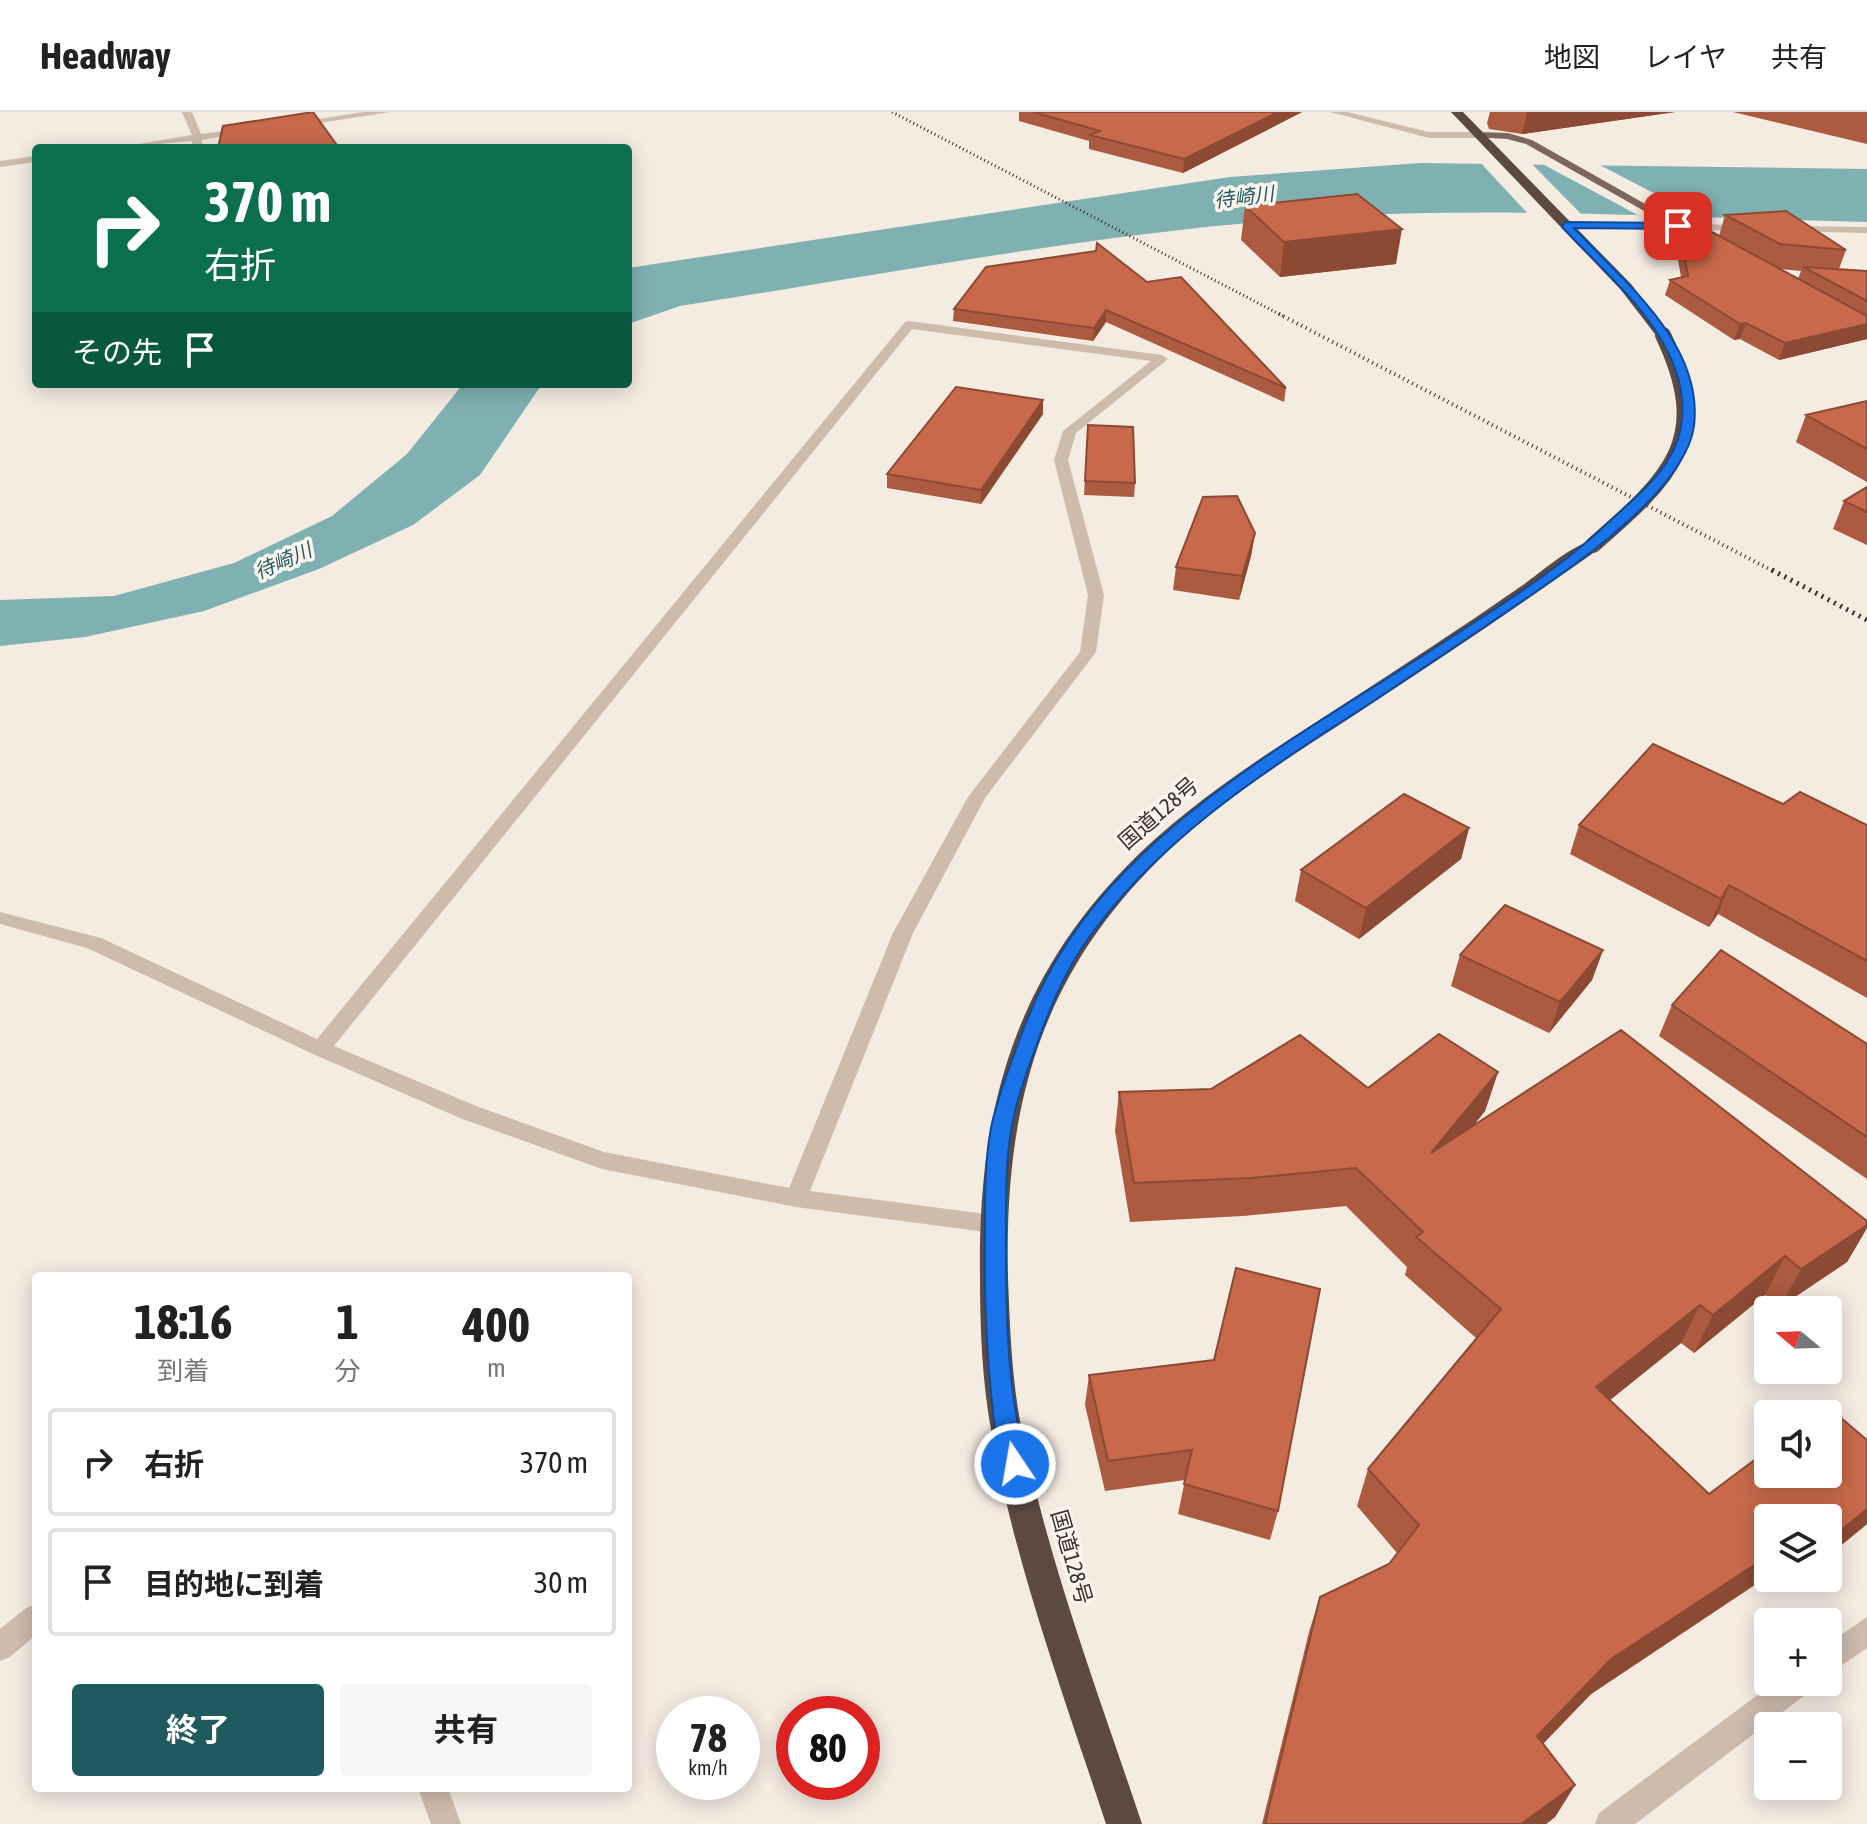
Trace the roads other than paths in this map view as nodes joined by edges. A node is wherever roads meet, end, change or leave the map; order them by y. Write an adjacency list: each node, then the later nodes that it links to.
1 (187, 112): 8 (street)
2 (385, 112): 5 (street)
3 (1335, 112): 7 (street)
4 (1457, 112): 7 (highway, 国道128号)
5 (276, 127)
6 (260, 129): 8 (street)
7 (1477, 135): 11 (highway, 国道128号); 12 (main road)
8 (198, 143)
9 (32, 160): 10 (street)
10 (0, 164)
11 (1561, 221): 12 (street); 20 (highway, 国道128号, bridge)
12 (1678, 226): 13 (street); 16 (main road)
13 (1764, 228)
14 (1779, 228): 15 (street)
15 (1867, 230)
16 (1716, 247)
17 (0, 918): 18 (street)
18 (320, 1049): 19 (street); 19 (street)
19 (796, 1198): 20 (street)
20 (993, 1224): 28 (highway, 国道128号)
21 (32, 1620): 23 (street)
22 (1867, 1631): 24 (street)
23 (0, 1647)
24 (1842, 1650)
25 (1780, 1696): 29 (street)
26 (434, 1792): 27 (street)
27 (446, 1824)
28 (1124, 1824)
29 (1610, 1824)

